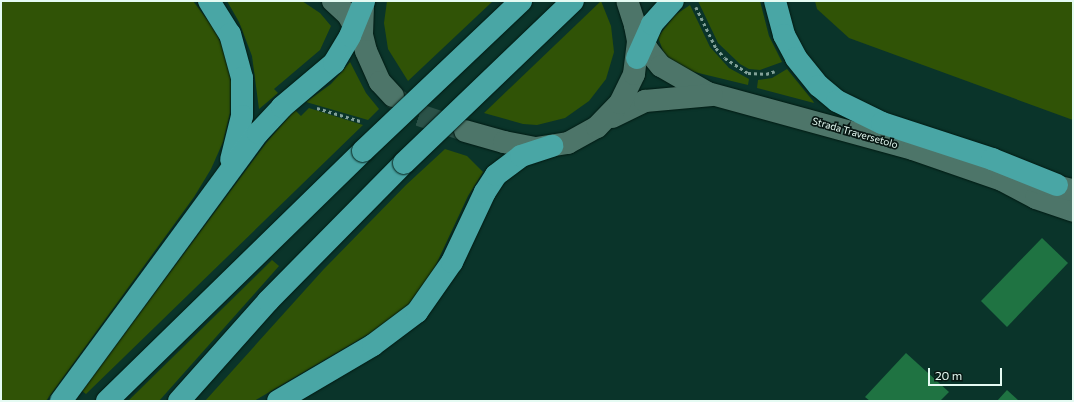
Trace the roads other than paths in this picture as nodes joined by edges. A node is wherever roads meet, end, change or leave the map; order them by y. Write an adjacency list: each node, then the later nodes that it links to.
1 (209, 1): 18 (highway)
2 (333, 1): 9 (main road)
3 (364, 1): 9 (highway); 11 (main road)
4 (521, 1): 22 (highway, bridge)
5 (573, 1): 23 (highway, bridge)
6 (627, 1): 10 (main road)
7 (673, 1): 10 (highway)
8 (775, 1): 19 (highway)
9 (355, 26): 11 (main road); 18 (highway)
10 (638, 41): 12 (main road); 14 (main road)
11 (366, 51): 13 (main road)
12 (712, 94): 14 (main road); 17 (main road, Strada Traversetolo)
13 (392, 96)
14 (597, 127): 16 (main road)
15 (465, 131): 16 (main road)
16 (552, 146): 24 (highway)
17 (995, 178): 19 (main road, Strada Traversetolo); 20 (main road, Strada Traversetolo)
18 (216, 188): 21 (highway)
19 (1065, 188)
20 (1073, 211)
21 (61, 401)
22 (107, 401)
23 (179, 401)
24 (278, 401)

